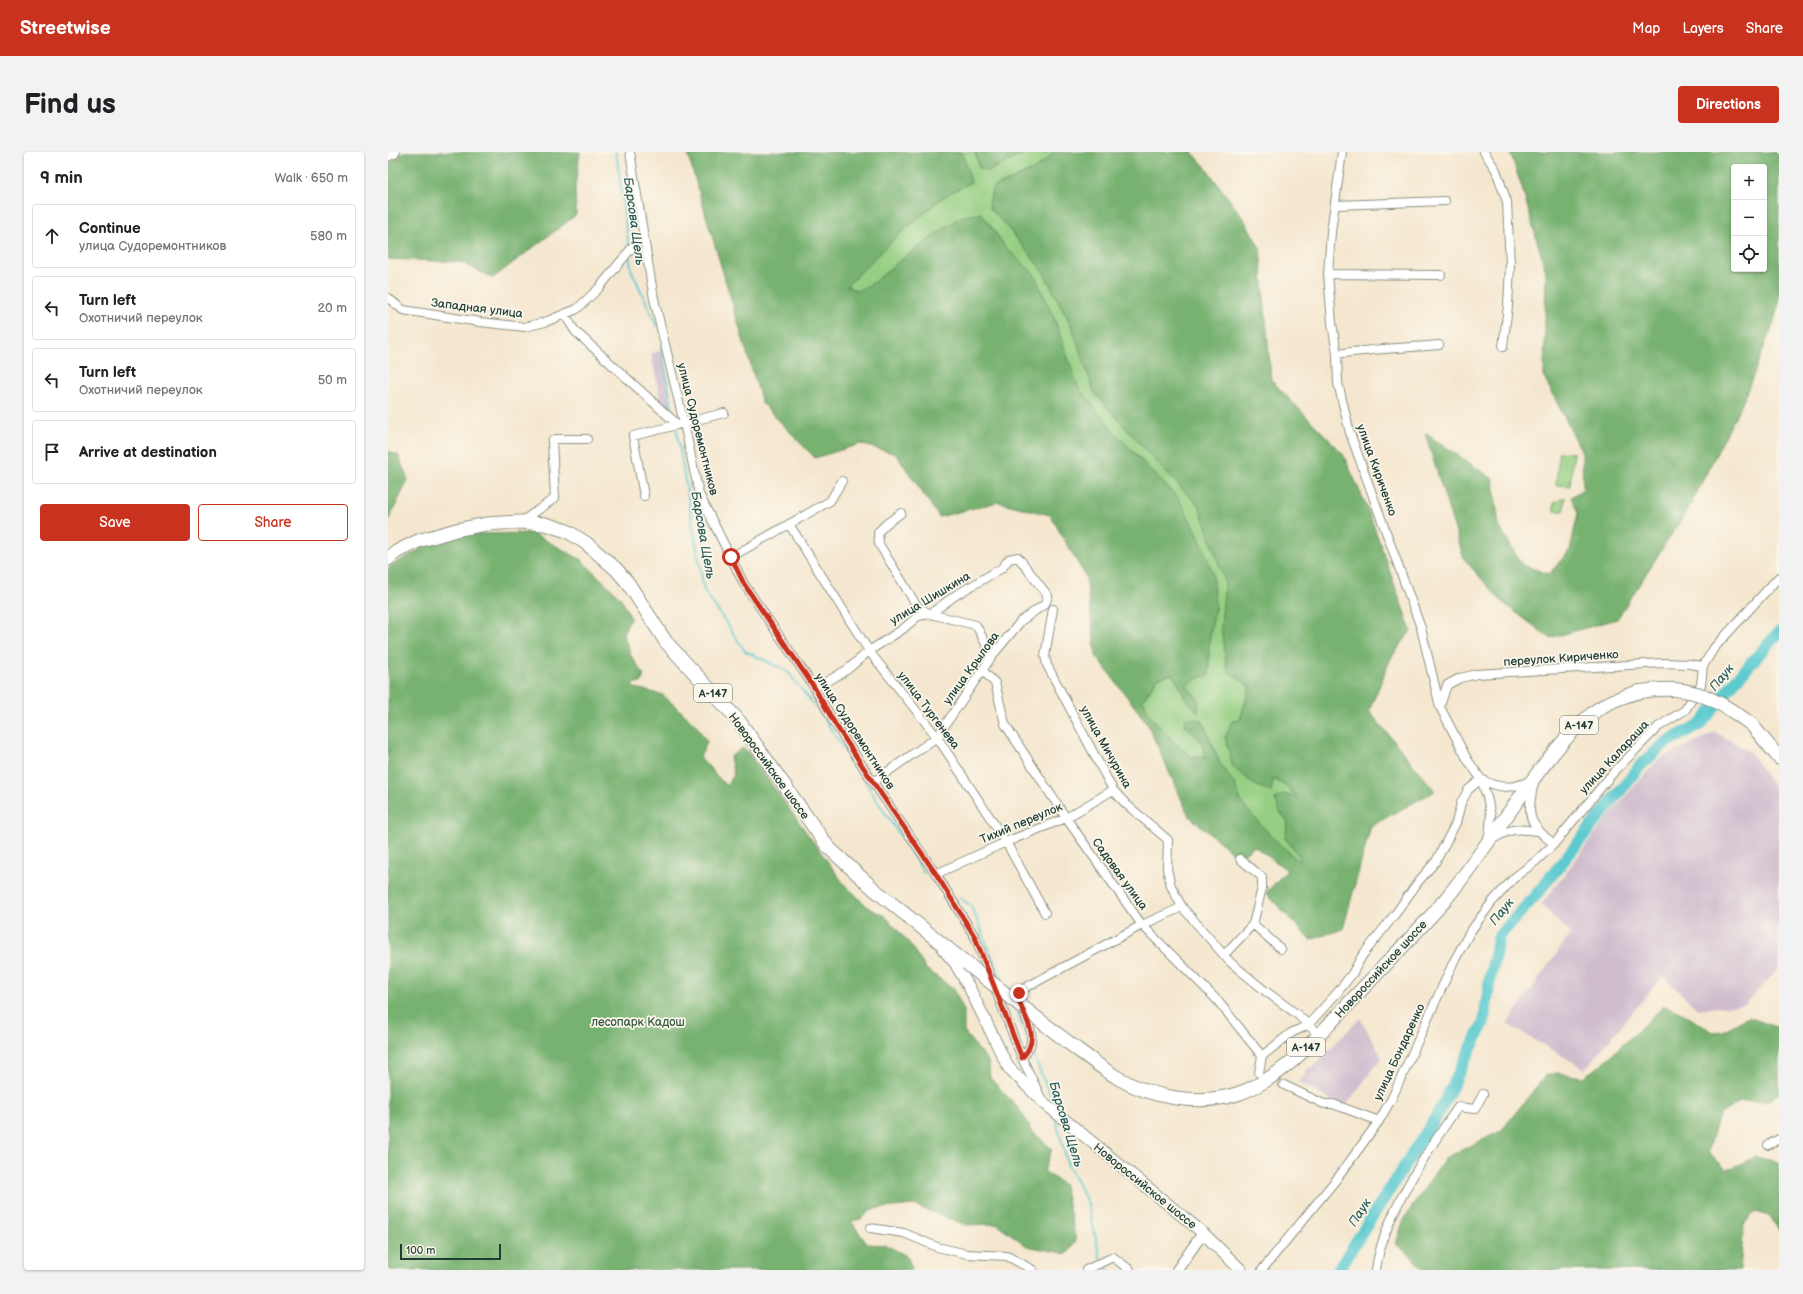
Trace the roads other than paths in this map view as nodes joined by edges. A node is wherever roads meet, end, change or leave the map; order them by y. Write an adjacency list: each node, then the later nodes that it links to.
1 (393, 152): 5 (highway)
2 (630, 152): 8 (street, улица Судоремонтников)
3 (1342, 152): 7 (street, улица Кириченко)
4 (1484, 152): 14 (street)
5 (388, 154)
6 (1445, 201): 7 (street)
7 (1336, 205): 9 (street, улица Кириченко)
8 (643, 234): 12 (street, Западная улица); 17 (street, улица Судоремонтников)
9 (1328, 274): 10 (street); 15 (street, улица Кириченко)
10 (1441, 275)
11 (388, 298): 12 (street, Западная улица)
12 (565, 315): 17 (street)
13 (1439, 345): 15 (street)
14 (1503, 347)
15 (1337, 354): 35 (street, улица Кириченко)
16 (724, 413): 17 (street)
17 (681, 424): 20 (street); 24 (street, улица Судоремонтников)
18 (587, 439): 22 (street)
19 (842, 481): 23 (street)
20 (644, 496)
21 (901, 513): 29 (street)
22 (521, 522): 25 (highway, Новороссийское шоссе / А-147); 53 (highway, Новороссийское шоссе / А-147)
23 (789, 524): 24 (street); 30 (street, улица Тургенева)
24 (731, 557): 34 (street, улица Судоремонтников)
25 (388, 559)
26 (1779, 577): 32 (street, улица Калараша)
27 (1048, 596): 29 (street, улица Шишкина); 31 (street, улица Крылова)
28 (1053, 609): 41 (street, улица Мичурина)
29 (930, 614): 30 (street, улица Шишкина); 31 (street)
30 (869, 651): 34 (street, улица Шишкина); 36 (street, улица Тургенева)
31 (992, 656): 33 (street, улица Крылова)
32 (1703, 666): 35 (street, переулок Кириченко); 46 (street, улица Калараша)
33 (982, 670): 36 (street, улица Крылова); 42 (street, Садовая улица)
34 (814, 687): 40 (street, улица Судоремонтников)
35 (1440, 707): 39 (street, улица Кириченко)
36 (937, 737): 40 (street, улица Крылова); 44 (street, улица Тургенева)
37 (1779, 758): 38 (highway, Новороссийское шоссе / А-147, bridge)
38 (1535, 778): 39 (street); 43 (street); 45 (highway, Новороссийское шоссе / А-147)
39 (1481, 779): 45 (street); 56 (street)
40 (873, 782): 48 (street, улица Судоремонтников)
41 (1113, 790): 42 (street, Тихий переулок); 49 (street, улица Мичурина)
42 (1066, 818): 44 (street, Тихий переулок); 52 (street, Садовая улица)
43 (1538, 831): 45 (street); 46 (street)
44 (1006, 842): 48 (street, Тихий переулок); 50 (street, улица Тургенева)
45 (1488, 842): 57 (highway, Новороссийское шоссе / А-147)
46 (1554, 844): 64 (street, улица Бондаренко)
47 (1240, 859): 51 (street)
48 (936, 874): 59 (street, улица Судоремонтников)
49 (1182, 907): 52 (street); 55 (street, улица Мичурина)
50 (1045, 913)
51 (1253, 924): 54 (street); 55 (street)
52 (1142, 925): 58 (street, Садовая улица); 59 (street)
53 (932, 936): 57 (highway, Новороссийское шоссе / А-147, bridge); 63 (main road, Новороссийское шоссе)
54 (1281, 949)
55 (1224, 955): 56 (street, улица Мичурина)
56 (1308, 1026): 57 (street, улица Мичурина); 58 (street)
57 (1319, 1035)
58 (1262, 1056): 60 (street)
59 (1022, 1058): 63 (street, улица Судоремонтников)
60 (1259, 1073)
61 (1284, 1084): 64 (street)
62 (1483, 1094): 75 (street)
63 (1044, 1104): 68 (main road, Новороссийское шоссе)
64 (1379, 1121): 74 (street, улица Бондаренко)
65 (1779, 1139): 66 (street)
66 (1768, 1145)
67 (870, 1228): 69 (street)
68 (1203, 1233): 72 (street); 73 (main road, Новороссийское шоссе)
69 (1033, 1270)
70 (1086, 1270): 71 (street)
71 (1130, 1270)
72 (1177, 1270)
73 (1241, 1270)
74 (1262, 1270)
75 (1376, 1270)

